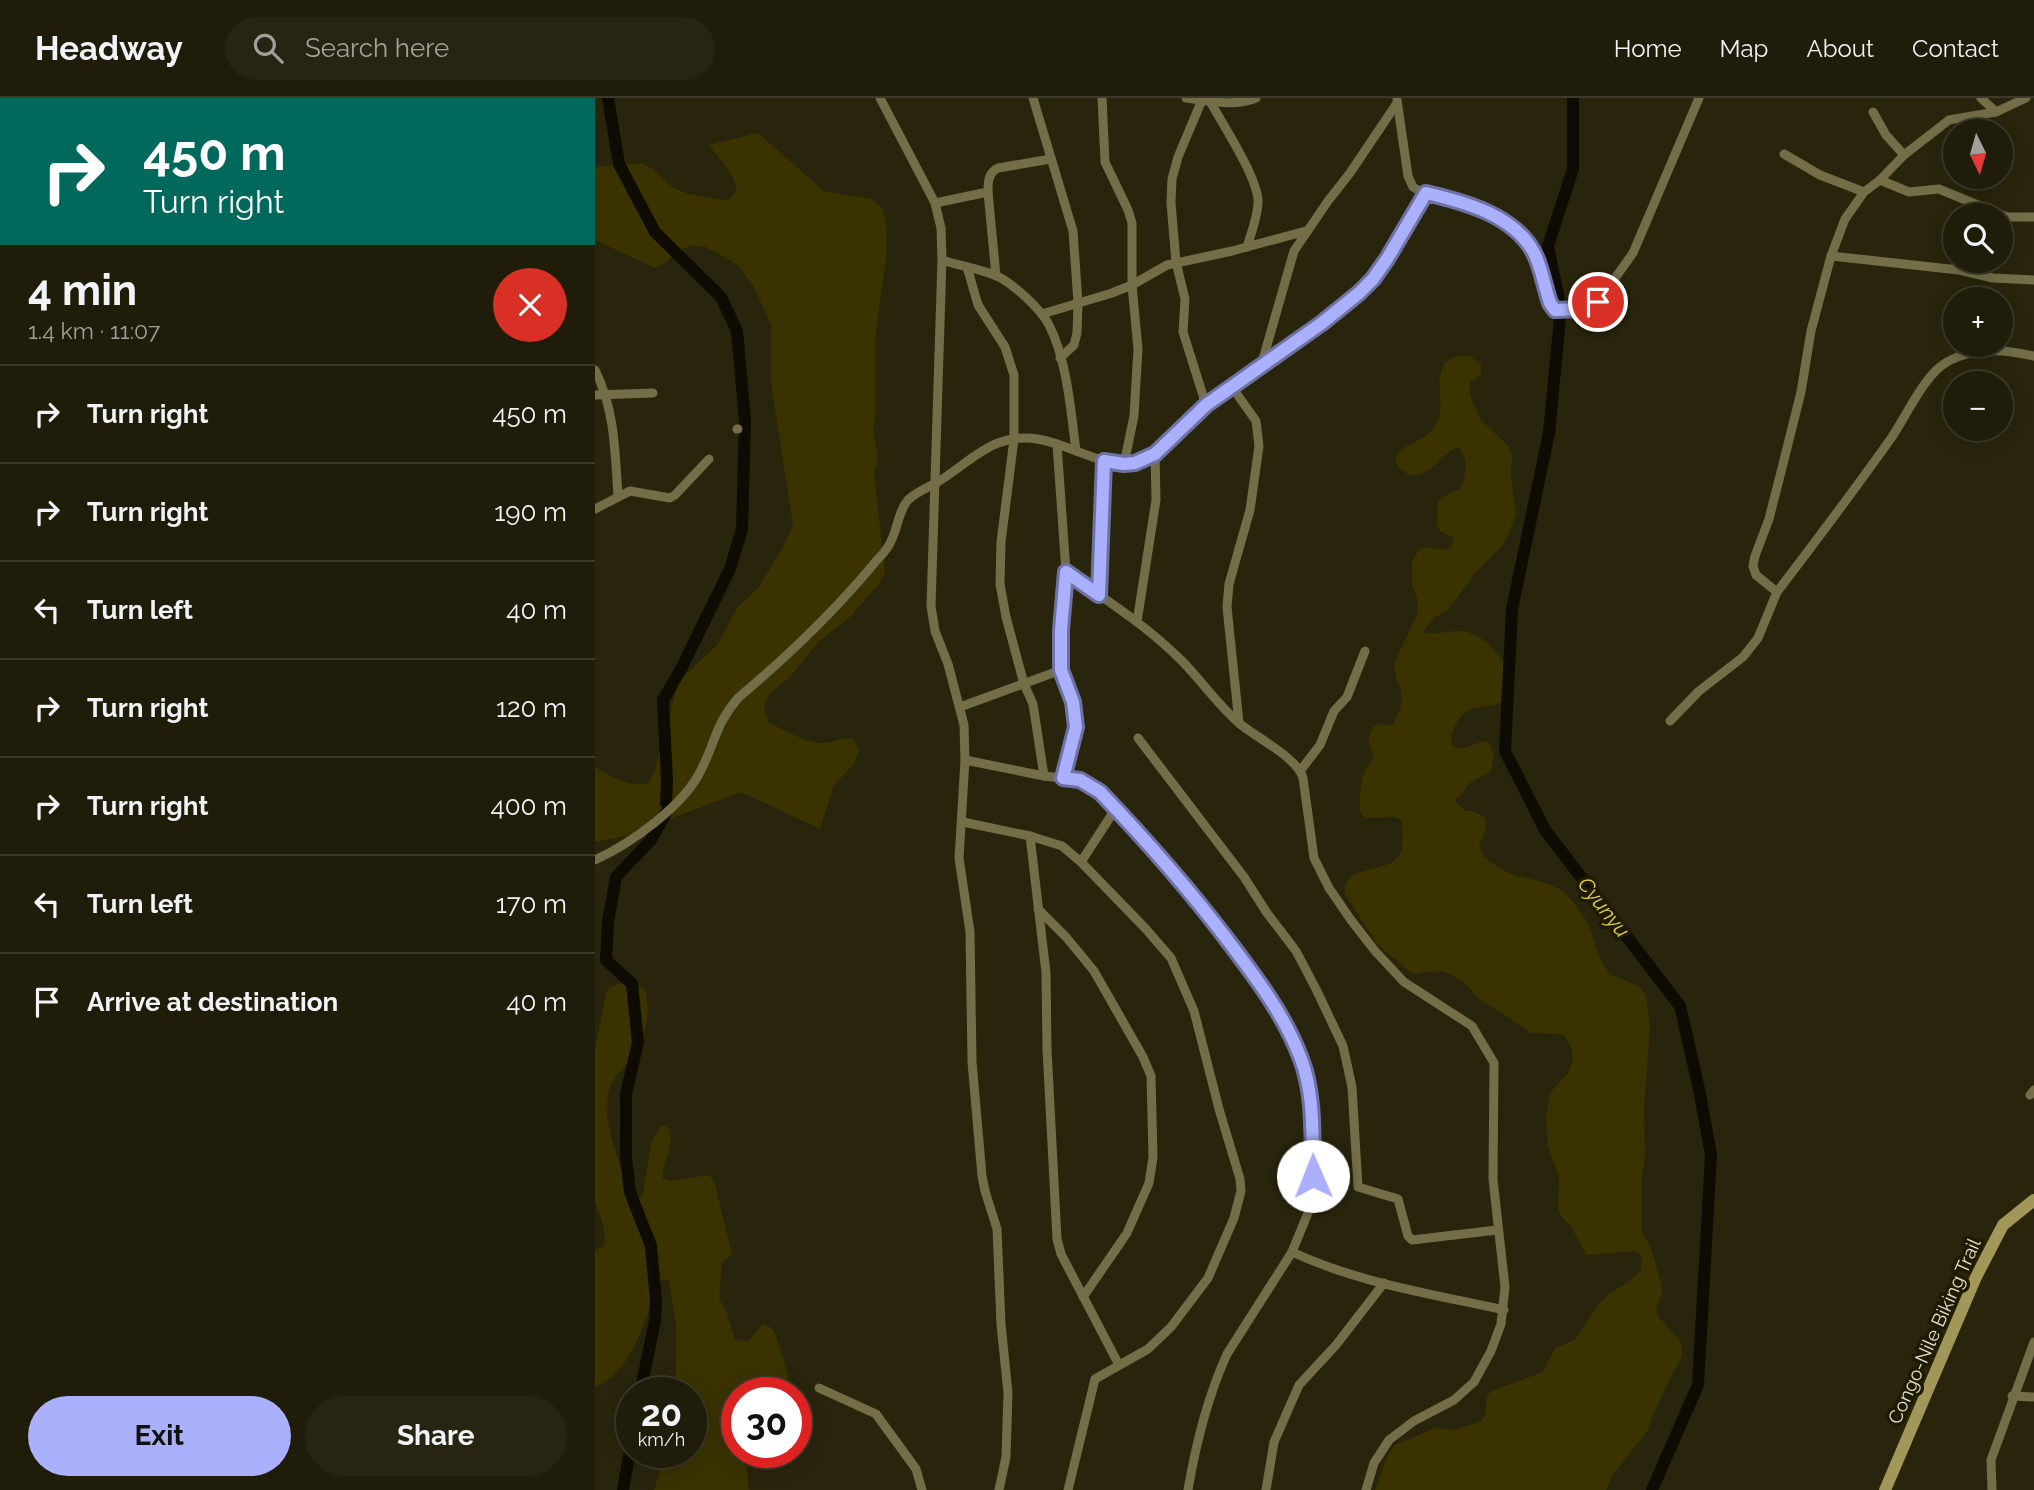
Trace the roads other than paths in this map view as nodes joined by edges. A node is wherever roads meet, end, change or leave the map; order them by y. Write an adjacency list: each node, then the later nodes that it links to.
1 (1033, 98): 15 (street)
2 (1102, 98): 30 (street)
3 (1186, 98): 10 (street)
4 (1256, 98): 10 (street)
5 (1699, 98): 19 (street)
6 (1981, 98): 12 (street)
7 (2026, 98): 12 (street)
8 (885, 99): 20 (street)
9 (1397, 100): 19 (street); 22 (street)
10 (1206, 101): 23 (street); 26 (street)
11 (1873, 111): 14 (street)
12 (1996, 111): 14 (street)
13 (1784, 154): 17 (street)
14 (1904, 155): 16 (street)
15 (1051, 159): 18 (street); 31 (street)
16 (1880, 180): 17 (street); 21 (street)
17 (1864, 191): 24 (street)
18 (988, 192): 20 (street); 28 (street)
19 (1426, 193): 35 (street)
20 (935, 203): 25 (street)
21 (2034, 218)
22 (1306, 231): 23 (street); 35 (street)
23 (1247, 247): 26 (street)
24 (1831, 256): 29 (street); 53 (street)
25 (942, 260): 27 (street); 49 (street)
26 (1176, 262): 30 (street); 41 (street)
27 (967, 268): 28 (street); 42 (street)
28 (996, 276): 32 (street)
29 (2034, 280)
30 (1132, 285): 31 (street); 48 (street)
31 (1078, 303): 32 (street); 34 (street)
32 (1042, 314): 34 (street)
33 (2034, 356): 53 (street)
34 (1060, 358): 44 (street)
35 (1261, 366): 37 (street)
36 (595, 370): 39 (street)
37 (1232, 387): 41 (street); 61 (street)
38 (653, 393): 39 (street)
39 (606, 394): 40 (street); 50 (street)
40 (595, 395)
41 (1206, 405): 45 (street)
42 (1014, 439): 43 (street); 49 (street); 58 (street)
43 (1057, 444): 44 (street); 52 (street)
44 (1076, 451): 47 (street)
45 (1155, 454): 48 (street); 55 (street)
46 (709, 459): 50 (street)
47 (1104, 461): 48 (street); 54 (street)
48 (1124, 464)
49 (936, 483): 59 (street); 70 (street)
50 (618, 496): 51 (street)
51 (595, 509)
52 (1066, 572): 54 (street); 57 (street)
53 (1777, 592): 60 (street)
54 (1099, 595): 55 (street)
55 (1137, 622): 61 (street)
56 (1365, 651): 64 (street)
57 (1061, 670): 58 (street); 66 (street)
58 (1024, 684): 59 (street); 65 (street)
59 (960, 707): 63 (street)
60 (1670, 721)
61 (1240, 724): 64 (street)
62 (1137, 738): 74 (street)
63 (965, 760): 65 (street); 68 (street)
64 (1300, 771): 74 (street)
65 (1044, 776): 66 (street)
66 (1063, 778): 67 (street)
67 (1116, 808): 71 (street); 75 (street)
68 (963, 822): 69 (street); 85 (street)
69 (1030, 836): 71 (street); 72 (street)
70 (595, 860)
71 (1081, 862): 80 (street)
72 (1037, 908): 77 (street); 77 (street)
73 (2034, 1200): 90 (main road, Congo-Nile Biking Trail)
74 (1497, 1230): 78 (street)
75 (1292, 1252): 76 (street); 87 (street)
76 (1384, 1283): 78 (street); 88 (street)
77 (1083, 1297): 80 (street)
78 (1504, 1310): 89 (street)
79 (2034, 1342): 82 (street)
80 (1119, 1365): 86 (street)
81 (819, 1388): 84 (street)
82 (2012, 1396): 83 (street); 91 (street)
83 (2034, 1397)
84 (922, 1490)
85 (999, 1490)
86 (1069, 1490)
87 (1188, 1490)
88 (1266, 1490)
89 (1366, 1490)
90 (1885, 1490)
91 (1992, 1490)

